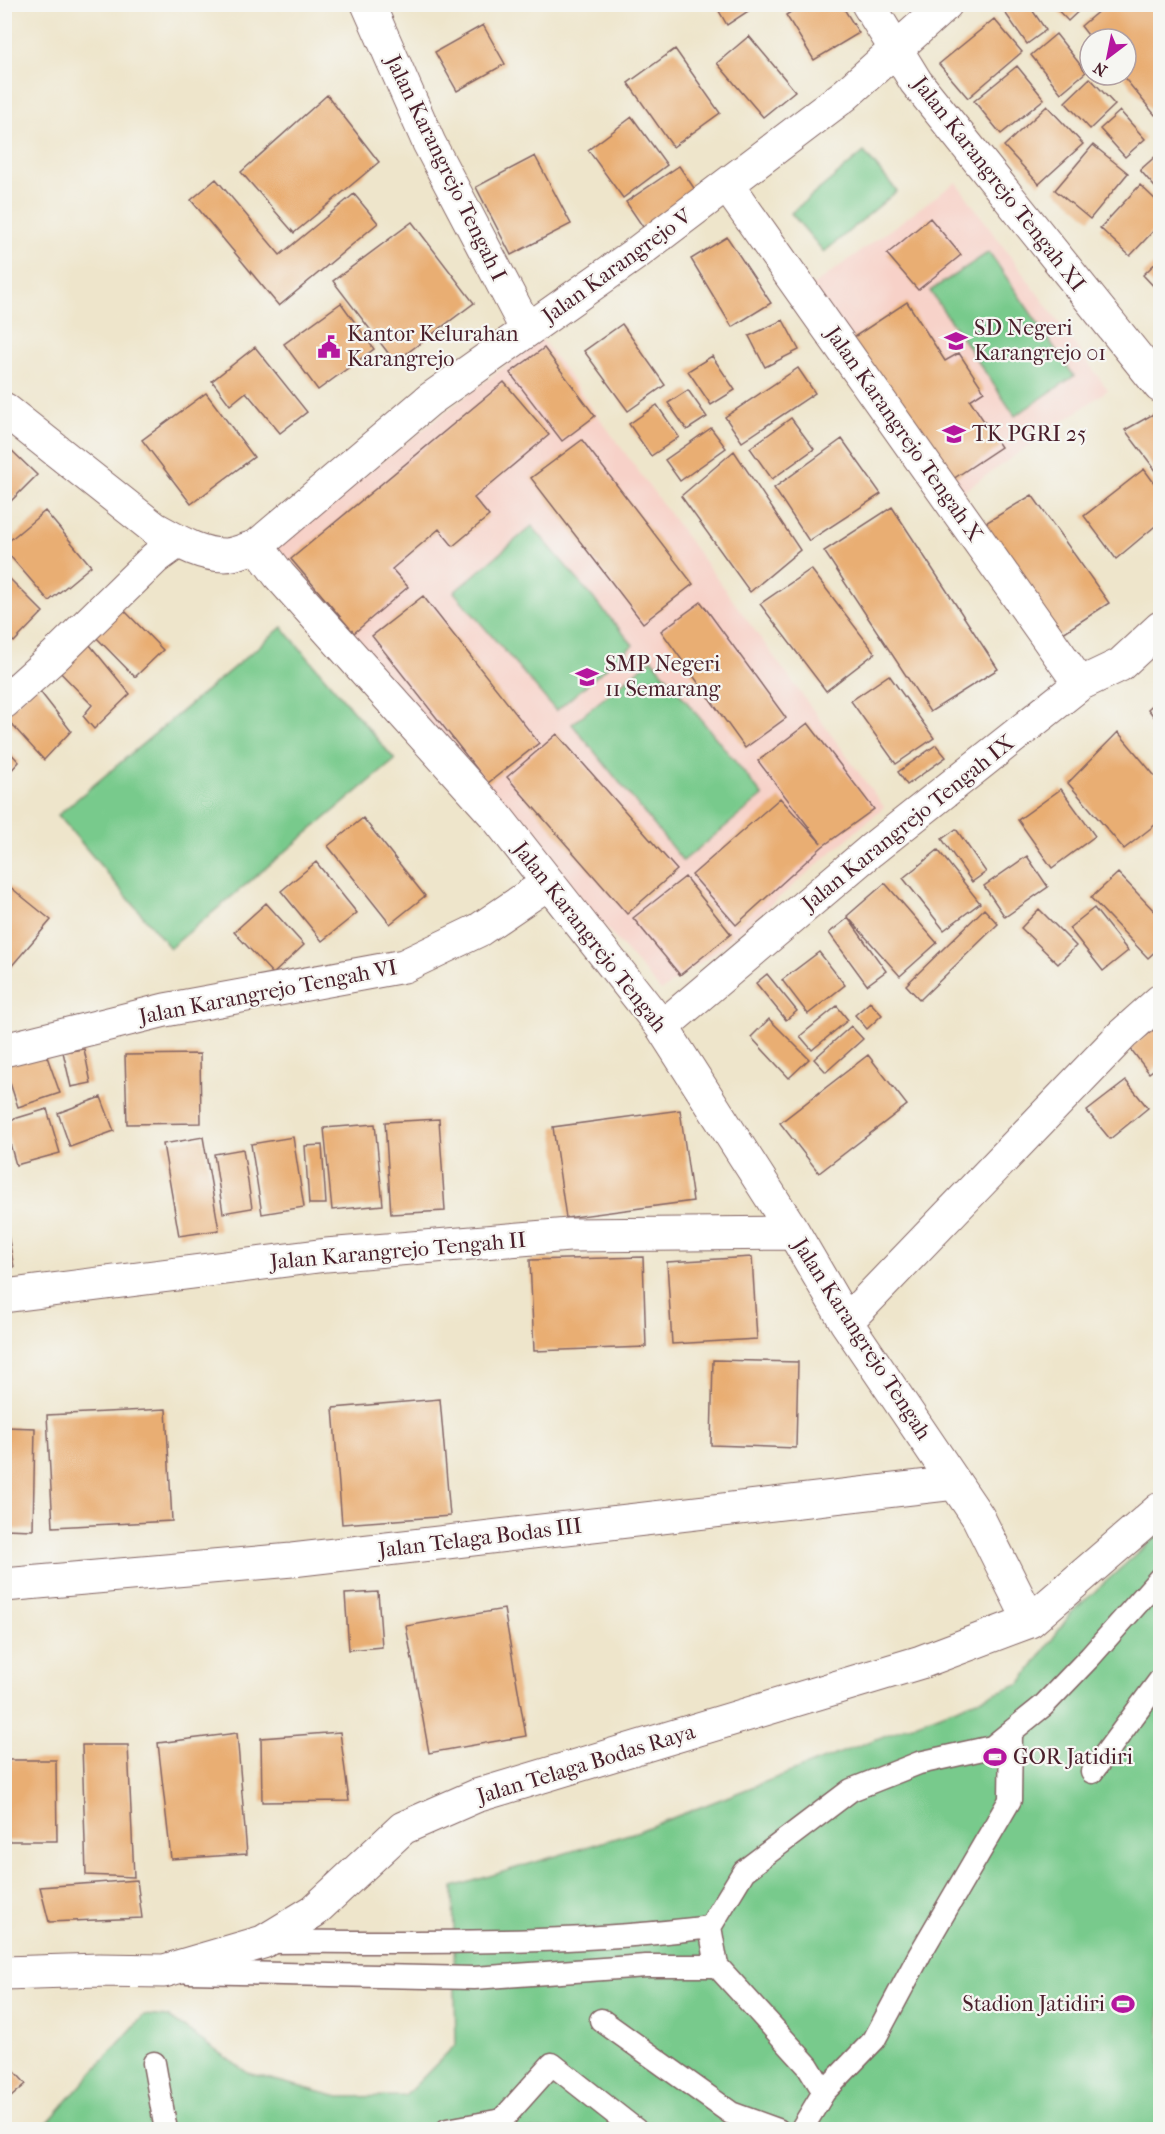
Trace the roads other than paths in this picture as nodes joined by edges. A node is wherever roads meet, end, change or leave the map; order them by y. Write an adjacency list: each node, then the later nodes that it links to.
1 (368, 4): 6 (street, Jalan Karangrejo Tengah I)
2 (868, 4): 4 (street, Jalan Karangrejo Tengah XI)
3 (946, 4): 4 (street, Jalan Karangrejo V)
4 (897, 49): 5 (street, Jalan Karangrejo V); 7 (street, Jalan Karangrejo Tengah XI)
5 (728, 184): 6 (street, Jalan Karangrejo V); 12 (street, Jalan Karangrejo Tengah X)
6 (527, 330): 10 (street, Jalan Karangrejo V)
7 (1161, 386)
8 (4, 409): 9 (street)
9 (177, 542): 10 (street); 13 (street)
10 (257, 546): 14 (street, Jalan Karangrejo Tengah)
11 (1161, 628): 12 (street, Jalan Karangrejo Tengah IX)
12 (1080, 684): 16 (street, Jalan Karangrejo Tengah IX)
13 (4, 702)
14 (548, 883): 16 (street, Jalan Karangrejo Tengah); 17 (street, Jalan Karangrejo Tengah VI)
15 (1161, 1001): 20 (street)
16 (662, 1027): 18 (street, Jalan Karangrejo Tengah)
17 (4, 1050)
18 (794, 1233): 19 (street, Jalan Karangrejo Tengah II); 20 (street, Jalan Karangrejo Tengah)
19 (4, 1296)
20 (846, 1322): 21 (street, Jalan Karangrejo Tengah)
21 (956, 1483): 24 (street, Jalan Telaga Bodas III); 25 (street, Jalan Karangrejo Tengah)
22 (1161, 1509): 25 (street, Jalan Telaga Bodas Raya)
23 (1161, 1578): 27 (lane)
24 (4, 1585)
25 (1030, 1621): 30 (street, Jalan Telaga Bodas Raya)
26 (1161, 1680): 28 (lane)
27 (1011, 1731): 29 (lane); 36 (lane)
28 (1092, 1772)
29 (710, 1927): 30 (lane); 31 (lane)
30 (263, 1941): 32 (street, Jalan Telaga Bodas Raya)
31 (717, 1966): 32 (lane); 36 (lane)
32 (164, 1971): 33 (street, Jalan Telaga Bodas Raya)
33 (4, 1973)
34 (601, 2020): 41 (lane)
35 (154, 2063): 38 (lane)
36 (824, 2092): 42 (lane)
37 (509, 2125): 39 (lane); 40 (lane)
38 (166, 2130)
39 (447, 2130)
40 (636, 2130)
41 (778, 2130)
42 (801, 2130)

